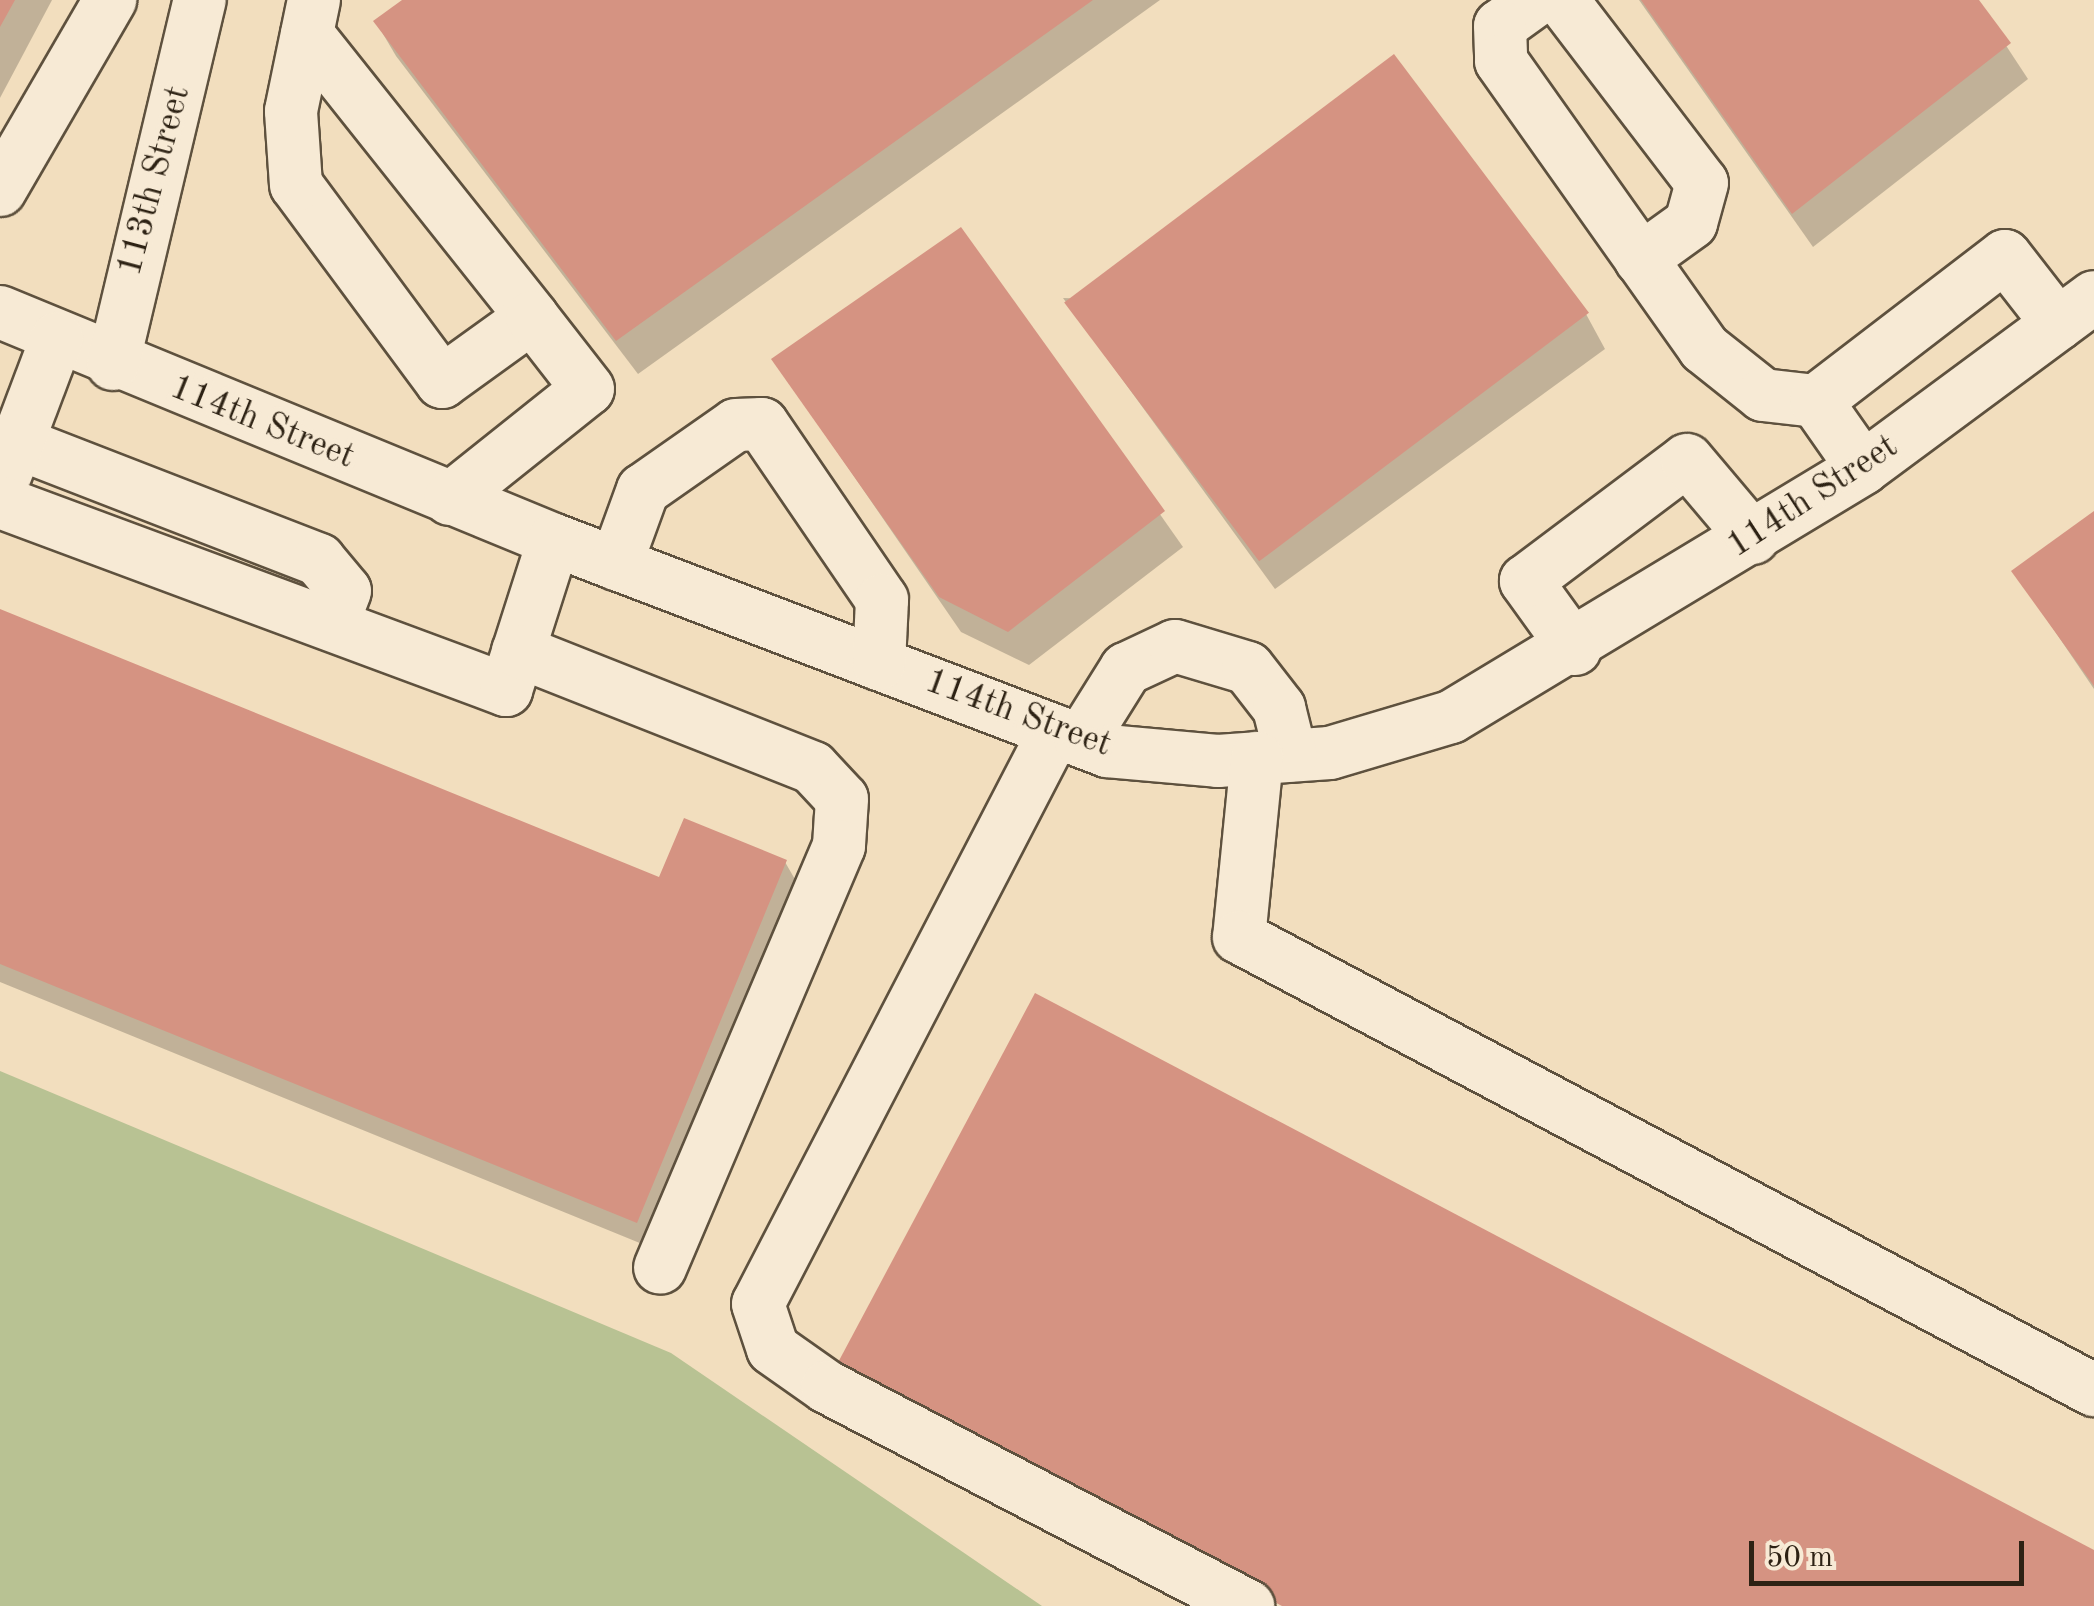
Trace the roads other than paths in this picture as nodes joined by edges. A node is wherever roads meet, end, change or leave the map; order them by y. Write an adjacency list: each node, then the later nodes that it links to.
1 (110, 0): 5 (street)
2 (200, 0): 11 (street, 113th Street)
3 (1532, 3): 6 (street); 6 (street)
4 (310, 17): 9 (street); 9 (street)
5 (0, 190)
6 (1640, 259): 12 (street)
7 (2076, 311): 12 (street); 13 (street, 114th Street)
8 (0, 312): 10 (street, 114th Street)
9 (532, 317): 15 (street)
10 (57, 338): 11 (street, 114th Street); 14 (street)
11 (113, 364): 15 (street, 114th Street)
12 (1816, 401): 13 (street)
13 (1863, 468): 16 (street, 114th Street)
14 (4, 480): 20 (street)
15 (450, 499): 17 (street, 114th Street)
16 (1753, 538): 19 (street, 114th Street); 19 (street)
17 (554, 540): 18 (street, 114th Street); 20 (street)
18 (616, 564): 21 (street, 114th Street); 21 (street)
19 (1576, 649): 23 (street, 114th Street)
20 (518, 651): 24 (street)
21 (878, 664): 22 (street, 114th Street)
22 (1068, 736): 23 (street, 114th Street); 23 (street); 26 (street)
23 (1274, 757): 25 (street)
24 (660, 1268)
25 (2094, 1390)
26 (1248, 1606)

